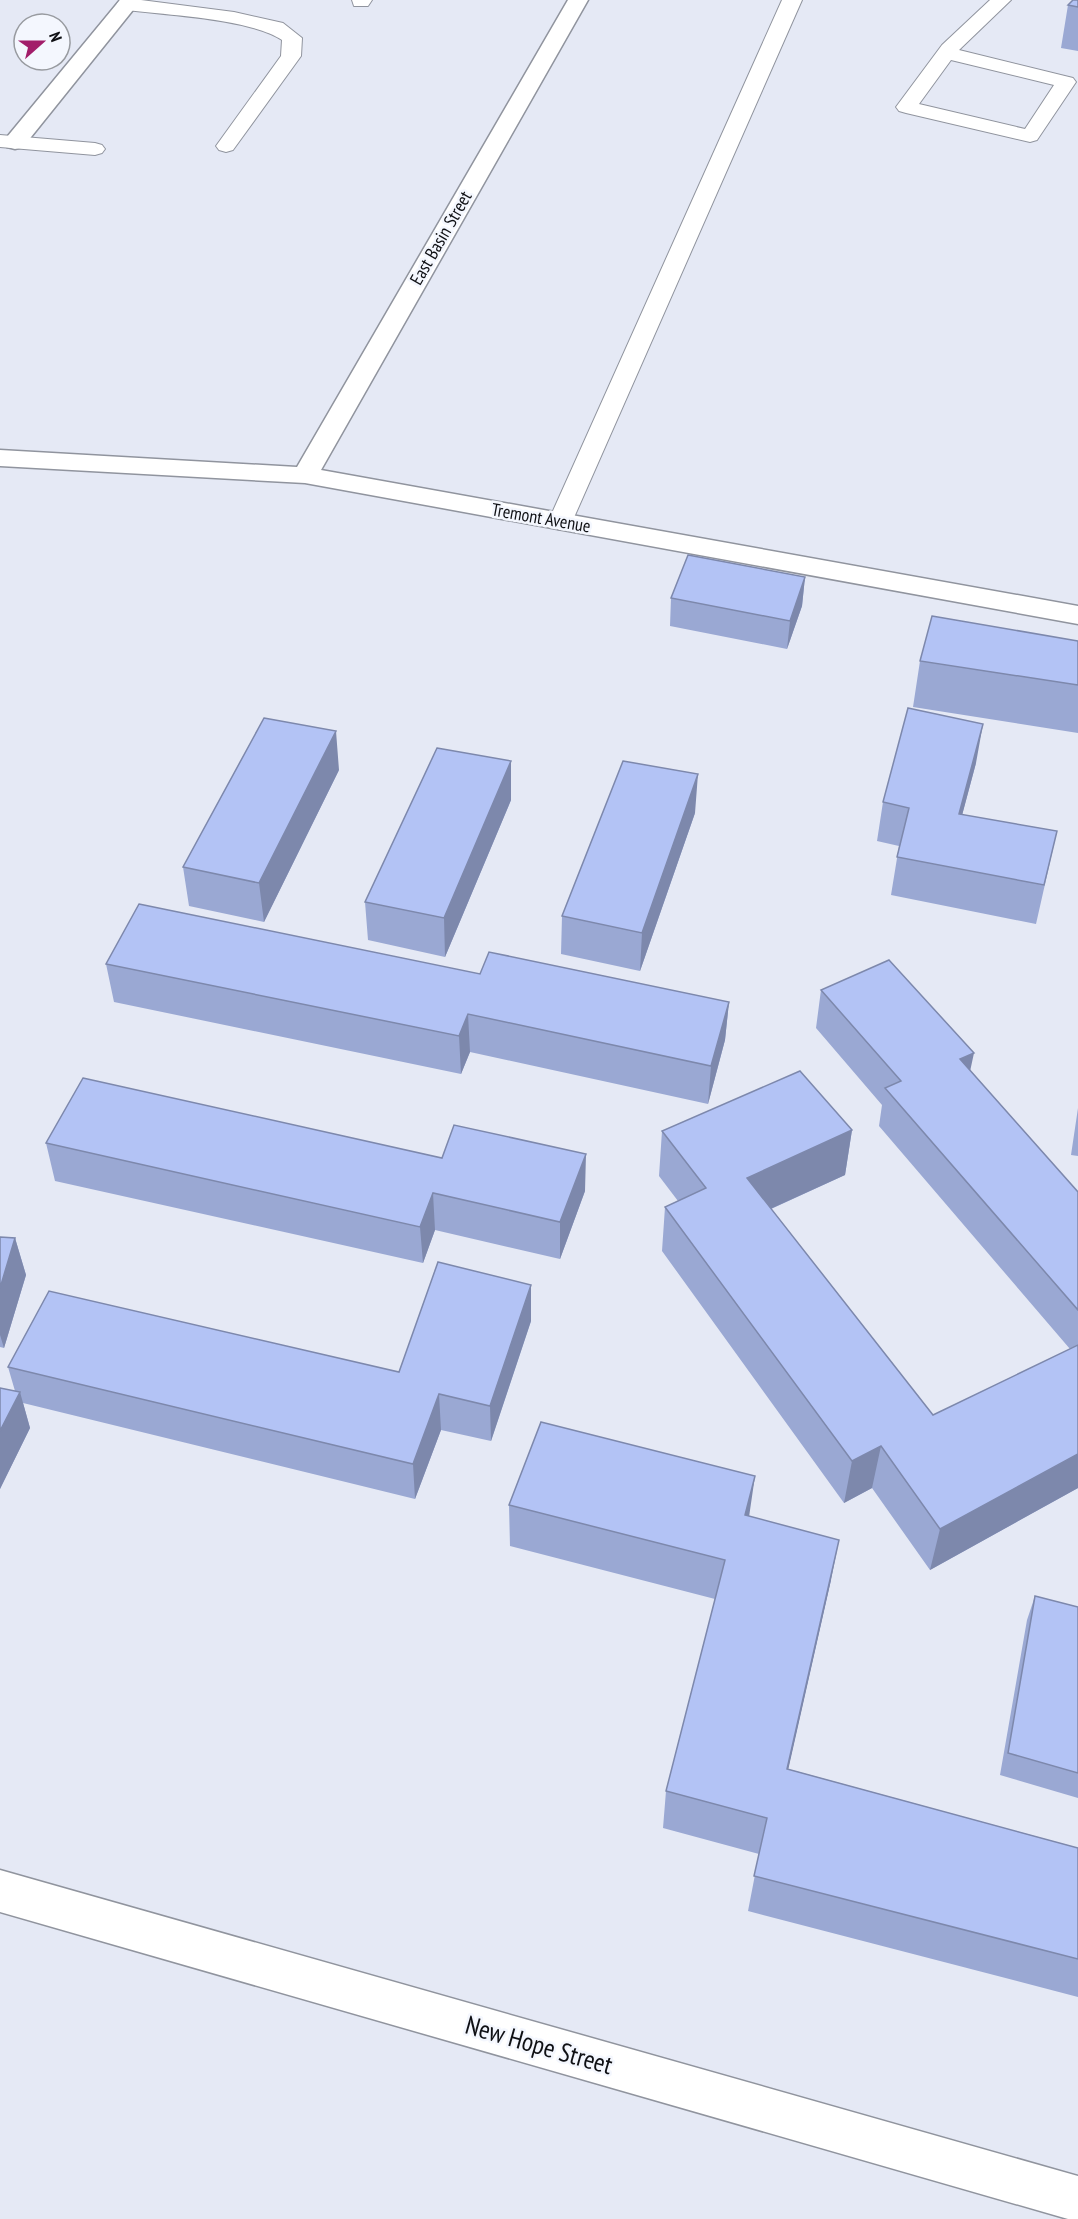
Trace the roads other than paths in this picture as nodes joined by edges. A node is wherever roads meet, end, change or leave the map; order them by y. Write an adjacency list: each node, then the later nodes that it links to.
1 (578, 0): 10 (street, East Basin Street)
2 (792, 0): 11 (lane)
3 (1001, 0): 5 (lane)
4 (129, 2): 6 (street); 7 (lane)
5 (946, 53): 5 (lane)
6 (8, 142): 8 (lane)
7 (226, 146)
8 (95, 149)
9 (0, 458): 10 (street, Tremont Avenue)
10 (305, 475): 11 (street, Tremont Avenue)
11 (560, 522): 12 (street, Tremont Avenue)
12 (1078, 615)
13 (0, 1891): 14 (street, New Hope Street)
14 (1078, 2199)

